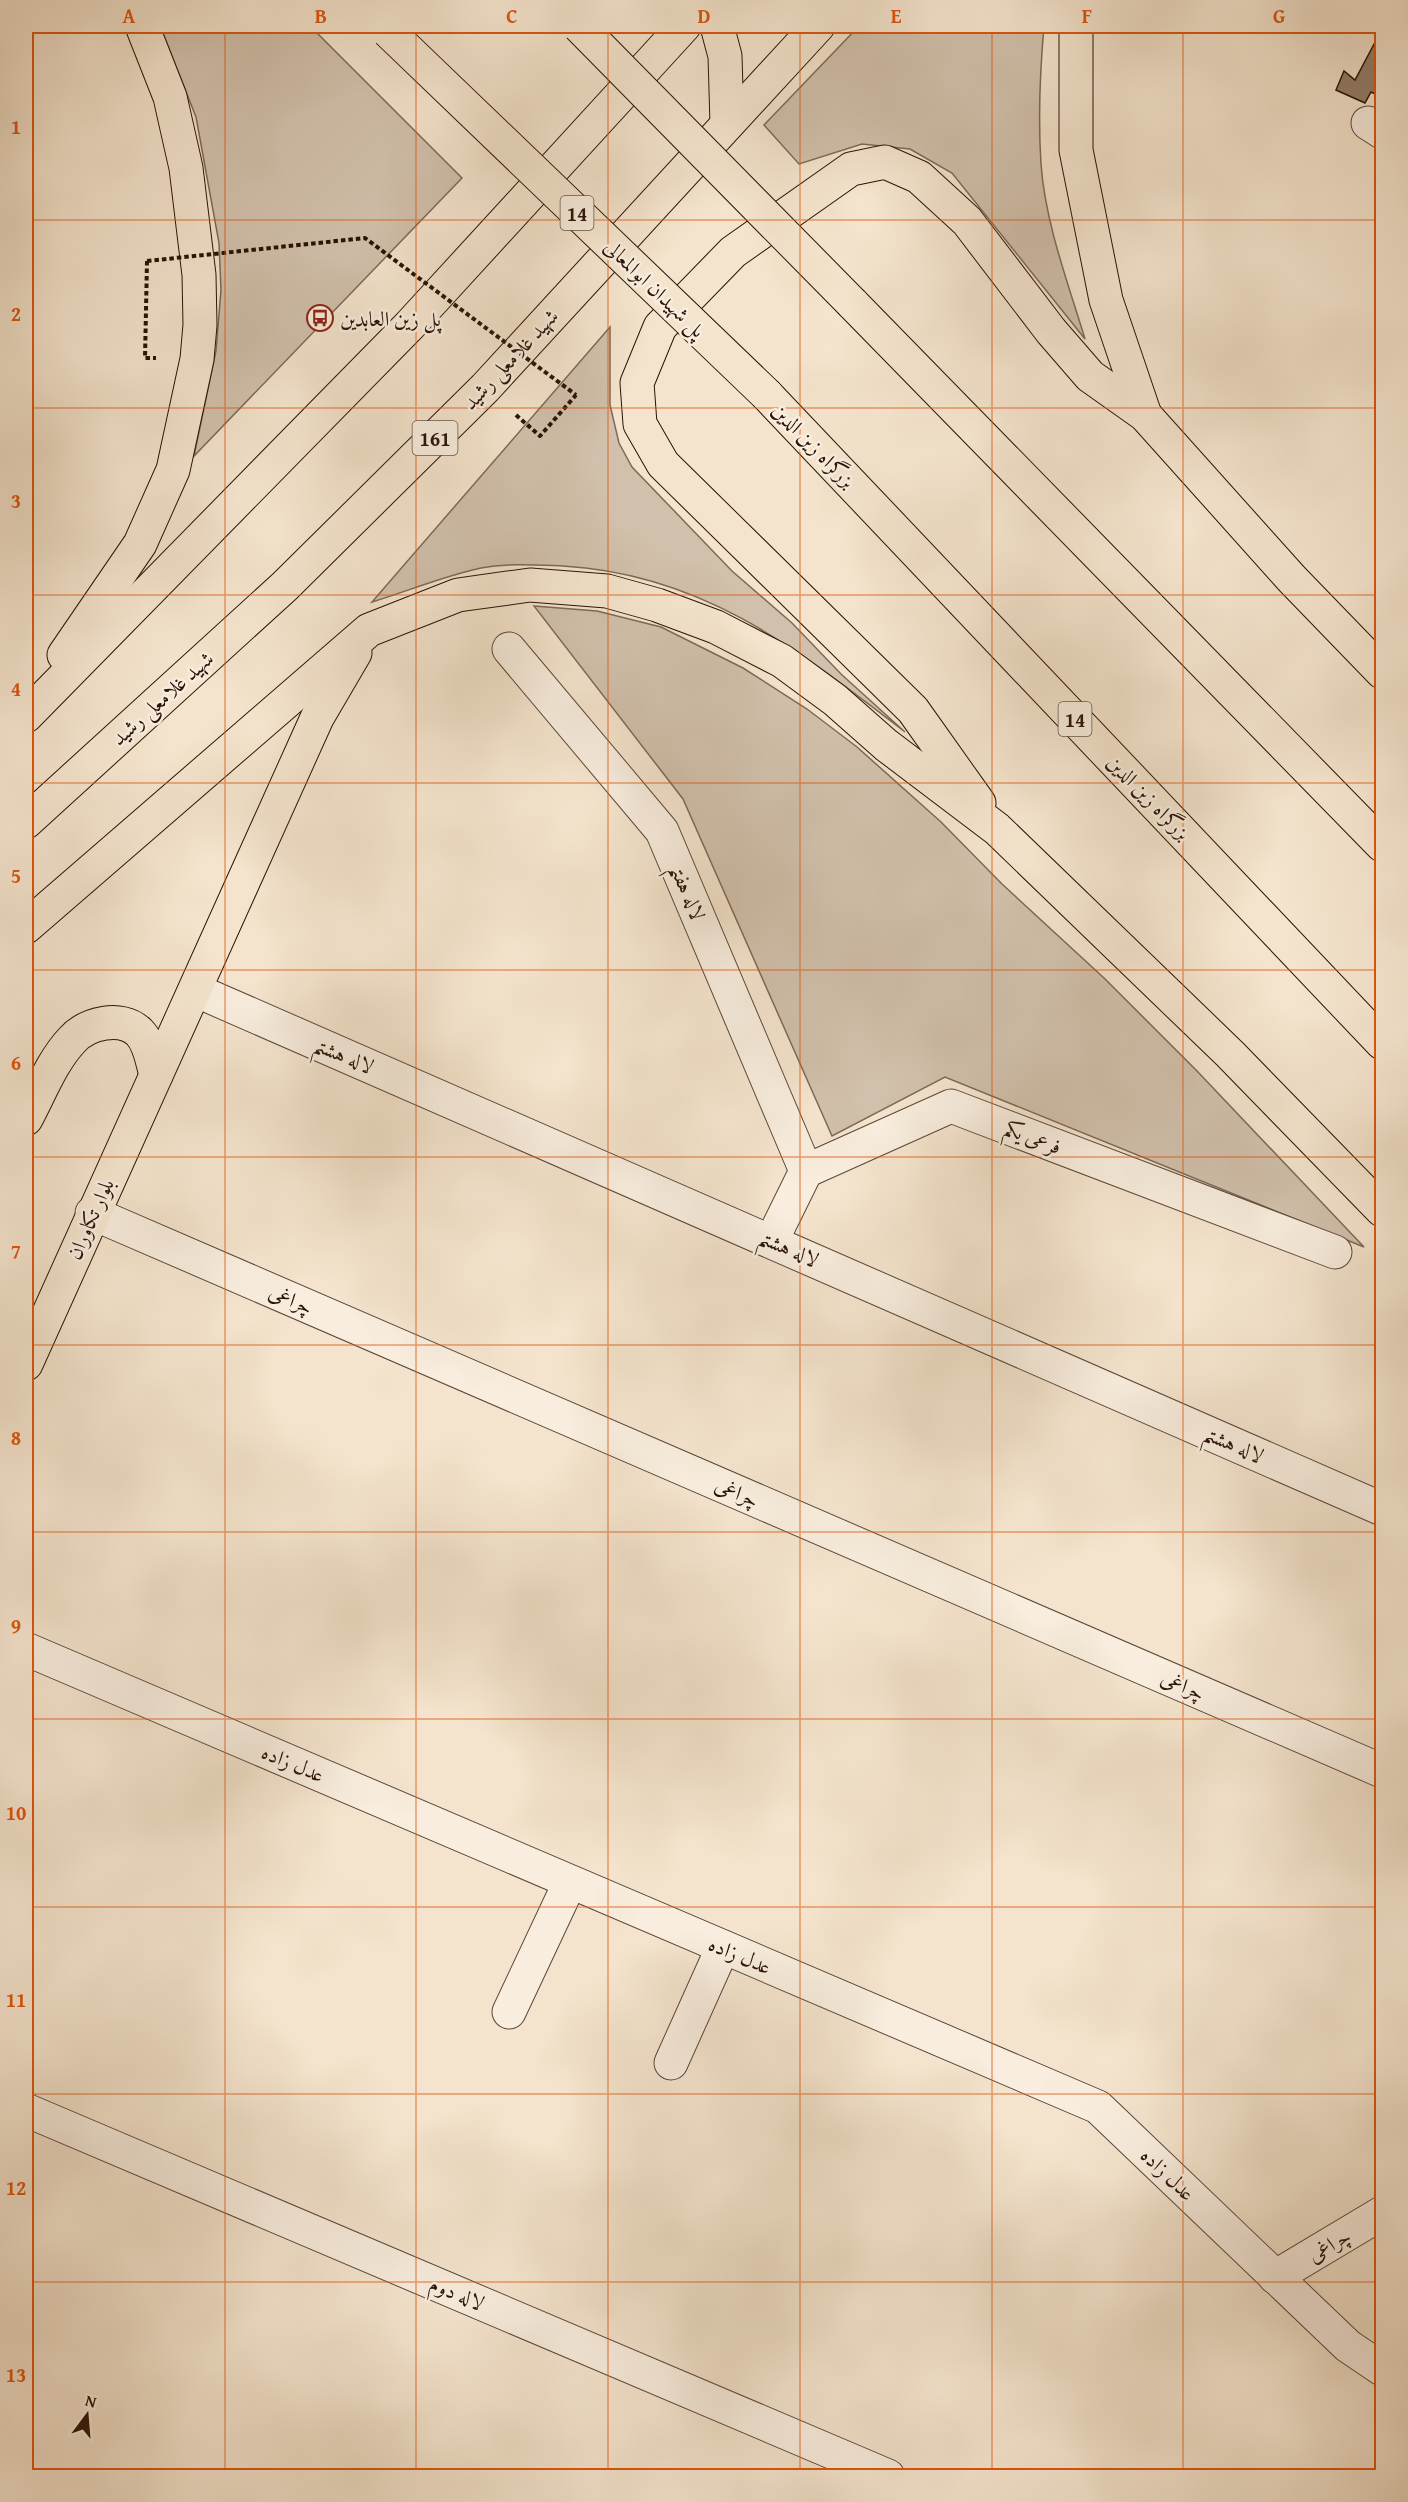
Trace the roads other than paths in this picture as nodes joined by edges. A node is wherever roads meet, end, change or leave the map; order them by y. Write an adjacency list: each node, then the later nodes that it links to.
1 (142, 26): 14 (main road)
2 (579, 26): 17 (main road, bridge)
3 (684, 26): 14 (main road)
4 (717, 26): 8 (main road)
5 (818, 26): 8 (main road, شهید غلامعلی رشید / 161)
6 (1076, 26): 10 (main road)
7 (385, 28): 9 (main road, پل شهیدان ابوالمعالی / 14, bridge)
8 (727, 124): 15 (main road, شهید غلامعلی رشید / 161)
9 (766, 395): 20 (main road, بزرگراه زین الدین / 14)
10 (1145, 415): 13 (main road); 16 (main road)
11 (369, 630): 16 (main road); 18 (main road); 19 (main road, بلوار تکاوران)
12 (510, 650): 23 (street, لاله هفتم)
13 (1383, 672)
14 (26, 714)
15 (26, 822)
16 (997, 829): 24 (main road)
17 (1383, 845)
18 (26, 927)
19 (195, 990): 21 (main road, بلوار تکاوران); 26 (street, لاله هشتم)
20 (1383, 1043)
21 (156, 1075): 22 (main road); 25 (main road, بلوار تکاوران)
22 (26, 1119)
23 (806, 1171): 26 (street); 27 (street, فرعی یکم)
24 (1383, 1210)
25 (92, 1212): 28 (main road, بلوار تکاوران); 31 (street, چراغی)
26 (772, 1240): 29 (street, لاله هشتم)
27 (1335, 1252)
28 (26, 1364)
29 (1383, 1509)
30 (26, 1649): 32 (street, عدل زاده)
31 (1383, 1771)
32 (570, 1882): 33 (street, عدل زاده); 34 (street)
33 (723, 1947): 35 (street); 38 (street, عدل زاده)
34 (509, 2012)
35 (671, 2063)
36 (26, 2110): 40 (street, لاله دوم)
37 (1383, 2213): 38 (street, چراغی)
38 (1275, 2277): 39 (street, عدل زاده)
39 (1383, 2368)
40 (888, 2476)

